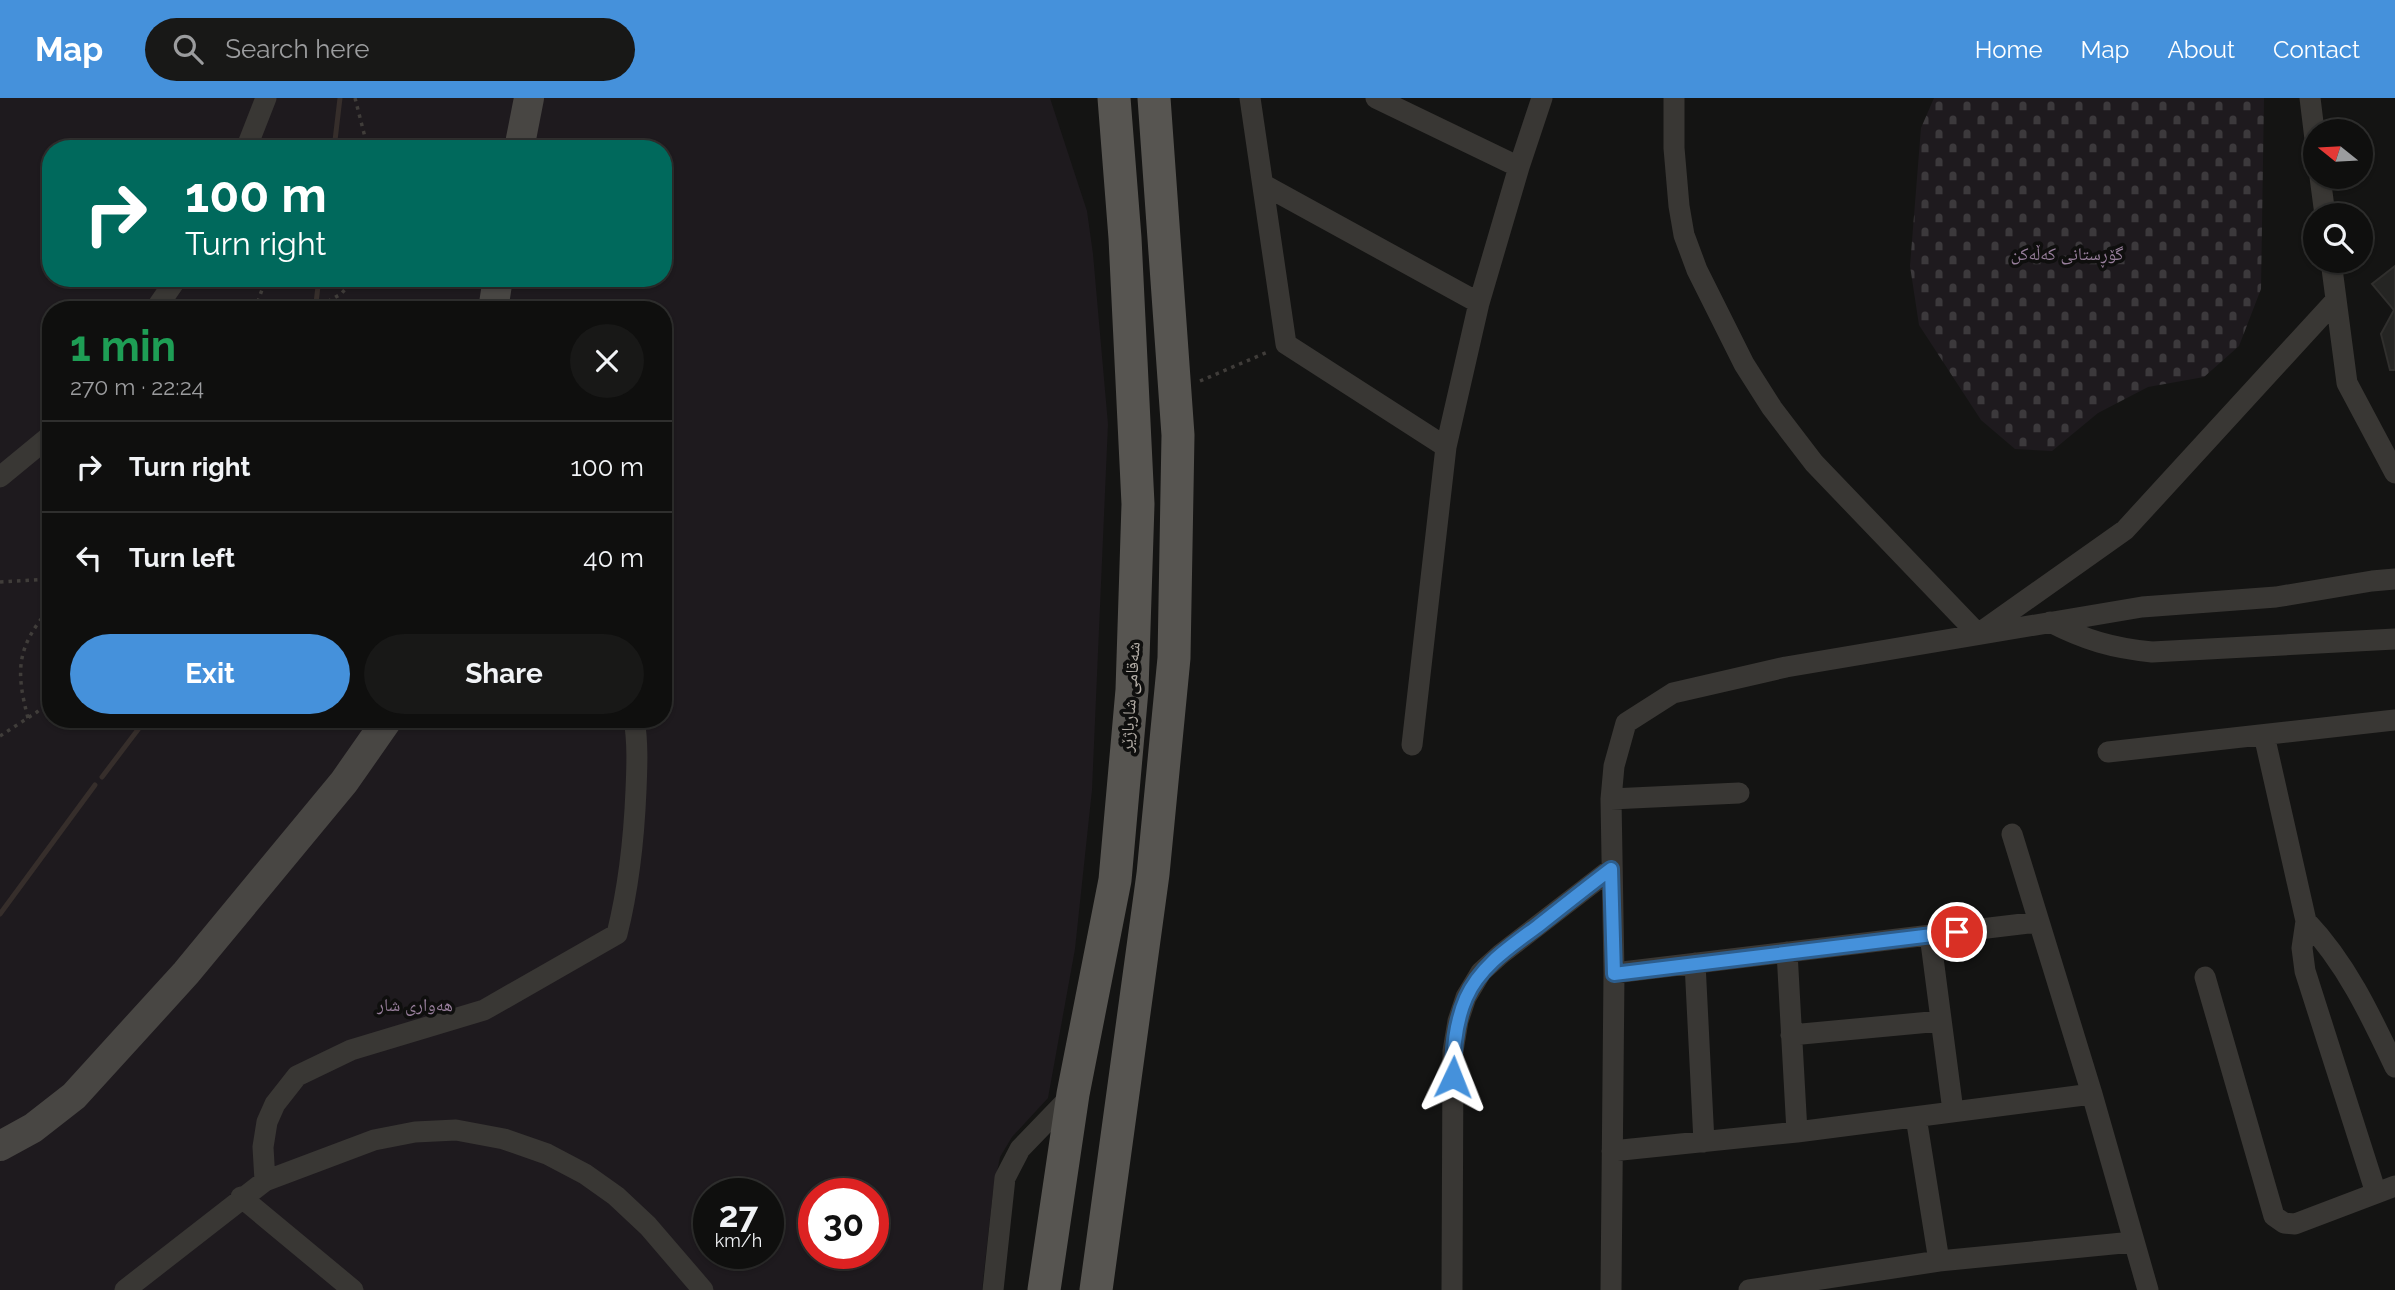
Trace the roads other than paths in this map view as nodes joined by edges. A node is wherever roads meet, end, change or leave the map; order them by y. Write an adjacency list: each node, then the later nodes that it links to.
1 (266, 98): 11 (street)
2 (529, 98): 12 (street)
3 (1114, 98): 29 (main road, شەقامی شارباژێر)
4 (1154, 98): 30 (main road)
5 (1250, 98): 14 (street)
6 (1376, 98): 13 (street)
7 (1542, 98): 13 (street)
8 (1674, 98): 26 (street)
9 (2310, 98): 10 (street)
10 (2313, 119)
11 (250, 140)
12 (521, 140)
13 (1519, 167): 17 (street)
14 (1264, 185): 17 (street); 19 (street)
15 (2333, 273): 16 (street)
16 (2336, 300): 20 (street); 26 (street)
17 (1479, 303): 19 (street)
18 (42, 442): 21 (street)
19 (1446, 447): 34 (street)
20 (2395, 473)
21 (0, 477)
22 (2395, 561): 24 (street)
23 (2395, 579): 24 (street)
24 (2372, 580): 25 (street)
25 (2050, 622): 26 (street); 27 (street)
26 (1978, 634): 37 (street)
27 (2395, 639)
28 (2395, 720): 33 (street)
29 (1129, 724): 30 (main road); 54 (main road, شەقامی شارباژێر)
30 (1167, 726): 73 (main road)
31 (382, 728): 60 (street)
32 (634, 728): 62 (street)
33 (2264, 735): 35 (street); 40 (street)
34 (1412, 745)
35 (2108, 752)
36 (1739, 793): 37 (street)
37 (1611, 799): 39 (street)
38 (2012, 834): 41 (street)
39 (1611, 869): 47 (street); 74 (street)
40 (2306, 921): 43 (street); 45 (street)
41 (2038, 922): 42 (street); 55 (street)
42 (1930, 935): 44 (street); 50 (street)
43 (2333, 951): 45 (street); 49 (street)
44 (1787, 952): 46 (street); 52 (street)
45 (2303, 961): 63 (street)
46 (1695, 963): 47 (street); 59 (street)
47 (1614, 974): 61 (street)
48 (2205, 977): 63 (street)
49 (2373, 1020): 51 (street); 53 (street)
50 (1941, 1021): 52 (street); 56 (street)
51 (2395, 1025)
52 (1791, 1035): 58 (street)
53 (2395, 1067)
54 (1073, 1094): 71 (street); 72 (main road, شەقامی شارباژێر)
55 (2092, 1094): 56 (street); 65 (street)
56 (1953, 1111): 57 (street)
57 (1916, 1117): 58 (street); 66 (street)
58 (1797, 1132): 59 (street)
59 (1704, 1142): 61 (street)
60 (0, 1146)
61 (1612, 1151): 75 (street)
62 (265, 1181): 64 (street); 70 (street)
63 (2386, 1190)
64 (241, 1197): 68 (street); 69 (street)
65 (2133, 1242): 66 (street); 77 (street)
66 (1939, 1261): 67 (street)
67 (1810, 1286): 76 (street)
68 (125, 1290)
69 (353, 1290)
70 (703, 1290)
71 (993, 1290)
72 (1044, 1290)
73 (1096, 1290)
74 (1452, 1290)
75 (1611, 1290)
76 (1749, 1290)
77 (2148, 1290)

